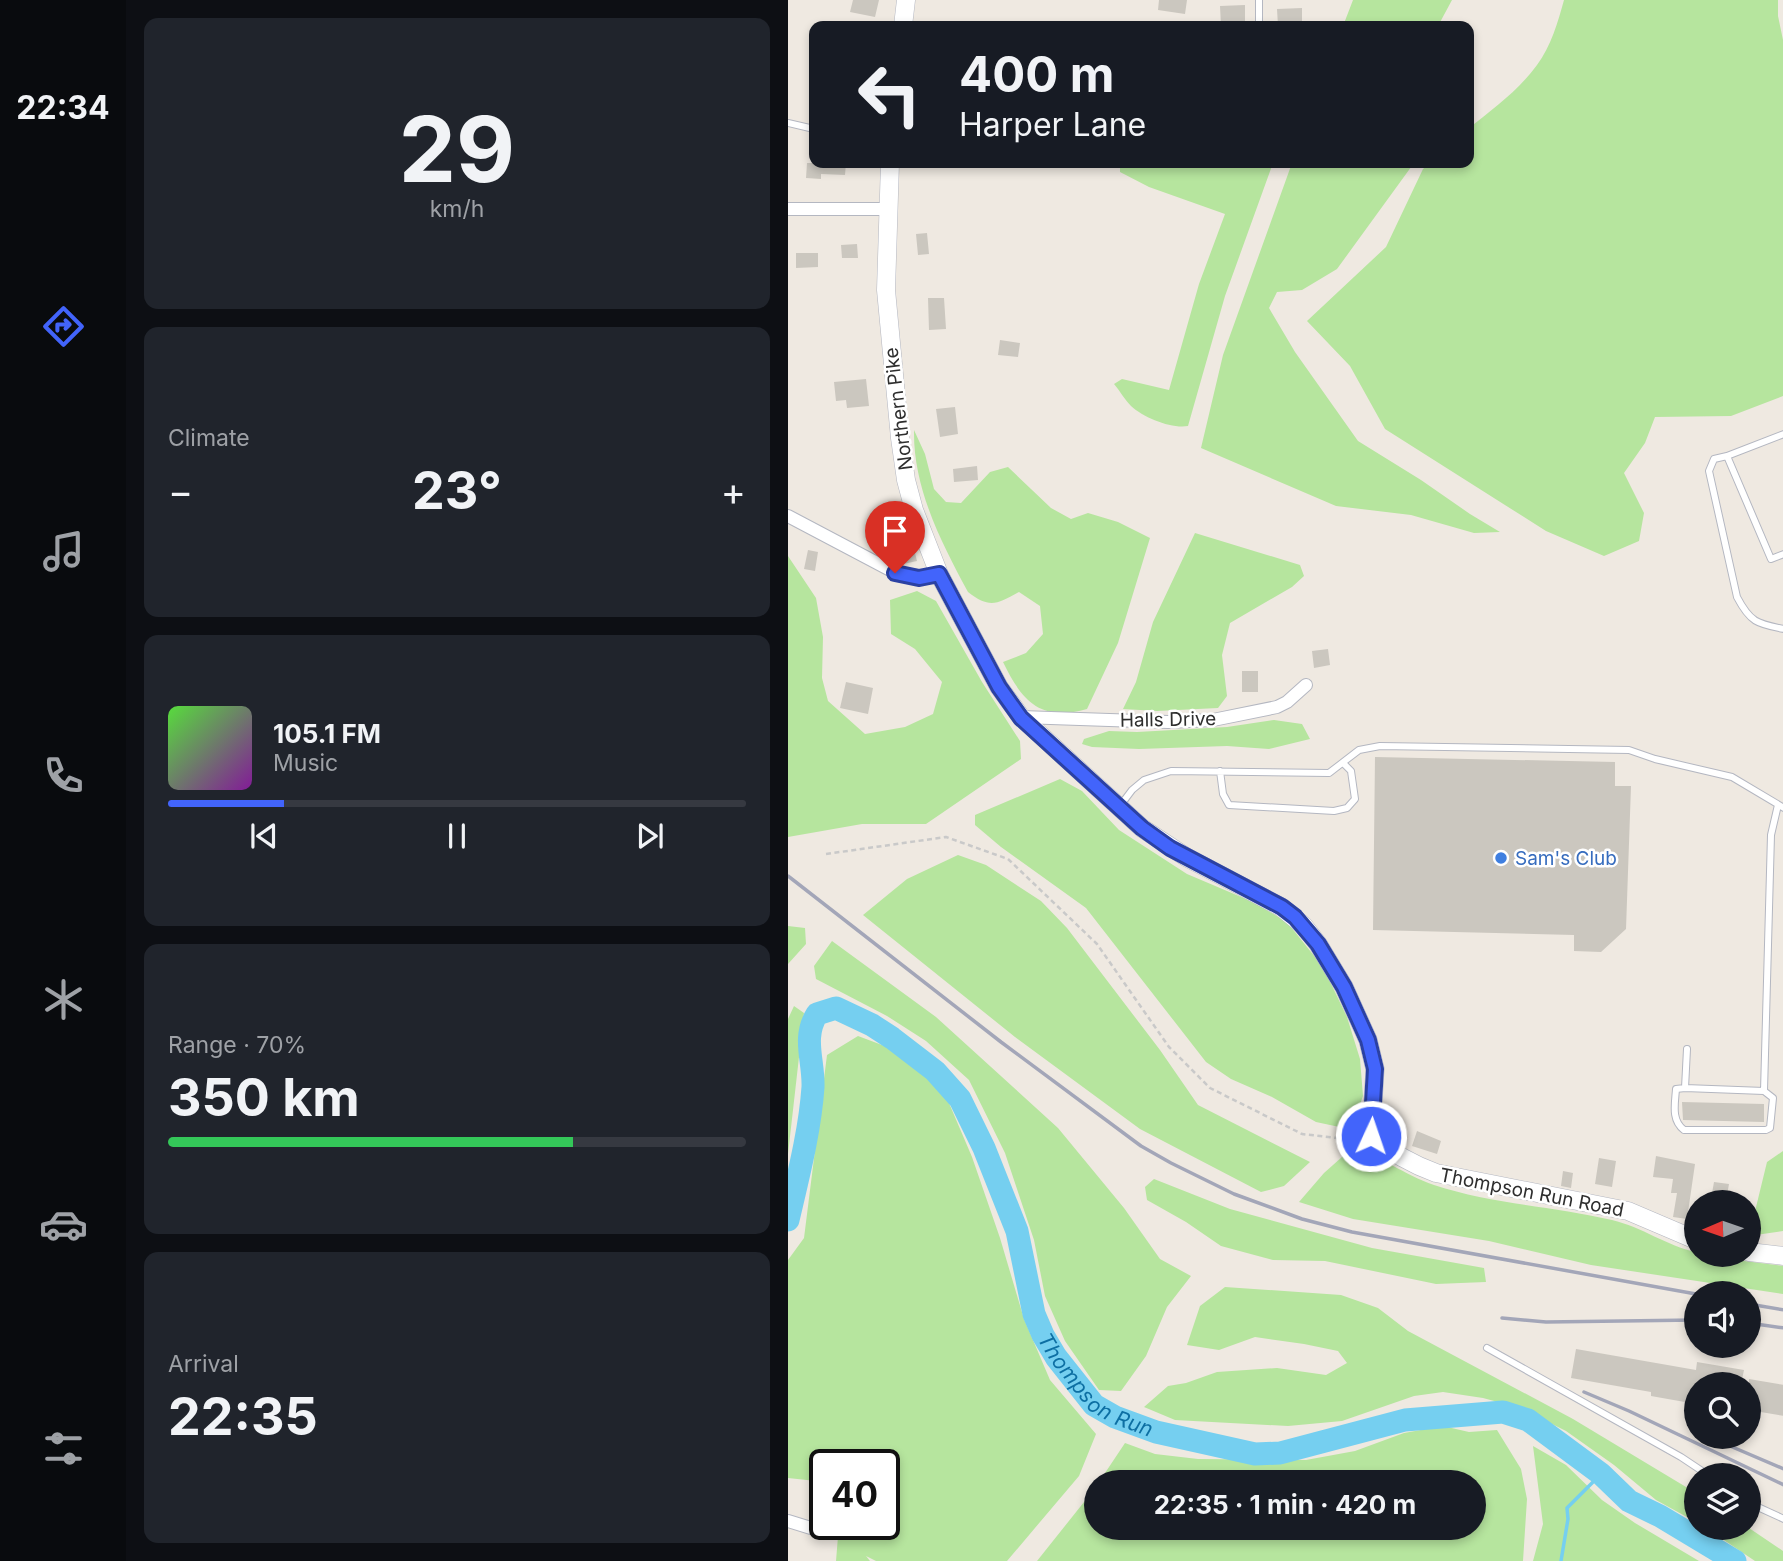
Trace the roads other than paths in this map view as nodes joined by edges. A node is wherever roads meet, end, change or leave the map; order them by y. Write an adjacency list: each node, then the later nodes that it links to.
1 (906, 0): 3 (street)
2 (1259, 0): 4 (lane)
3 (904, 21)
4 (1259, 21)
5 (788, 123): 6 (lane)
6 (809, 129)
7 (890, 168): 9 (street, Northern Pike)
8 (788, 209): 9 (street)
9 (888, 209): 14 (street, Northern Pike)
10 (1784, 434): 11 (lane)
11 (1727, 456): 13 (lane); 15 (lane)
12 (788, 516): 14 (street)
13 (1784, 554)
14 (939, 574): 17 (street, Northern Pike)
15 (1784, 629)
16 (1306, 685): 17 (street, Halls Drive)
17 (1021, 718): 21 (street, Northern Pike)
18 (1343, 763): 19 (lane); 19 (lane); 20 (lane)
19 (1220, 771): 21 (lane)
20 (1781, 807): 24 (lane)
21 (1119, 808): 25 (street, Northern Pike)
22 (1687, 1049): 23 (lane)
23 (1685, 1088): 24 (lane); 24 (lane)
24 (1763, 1091)
25 (1371, 1136): 26 (street, Thompson Run Road)
26 (1684, 1235)
27 (1761, 1253): 28 (street)
28 (1784, 1256)
29 (1487, 1348): 30 (lane)
30 (1690, 1463)
31 (1761, 1508): 32 (lane)
32 (1784, 1519)
33 (788, 1521): 34 (street)
34 (809, 1527)

